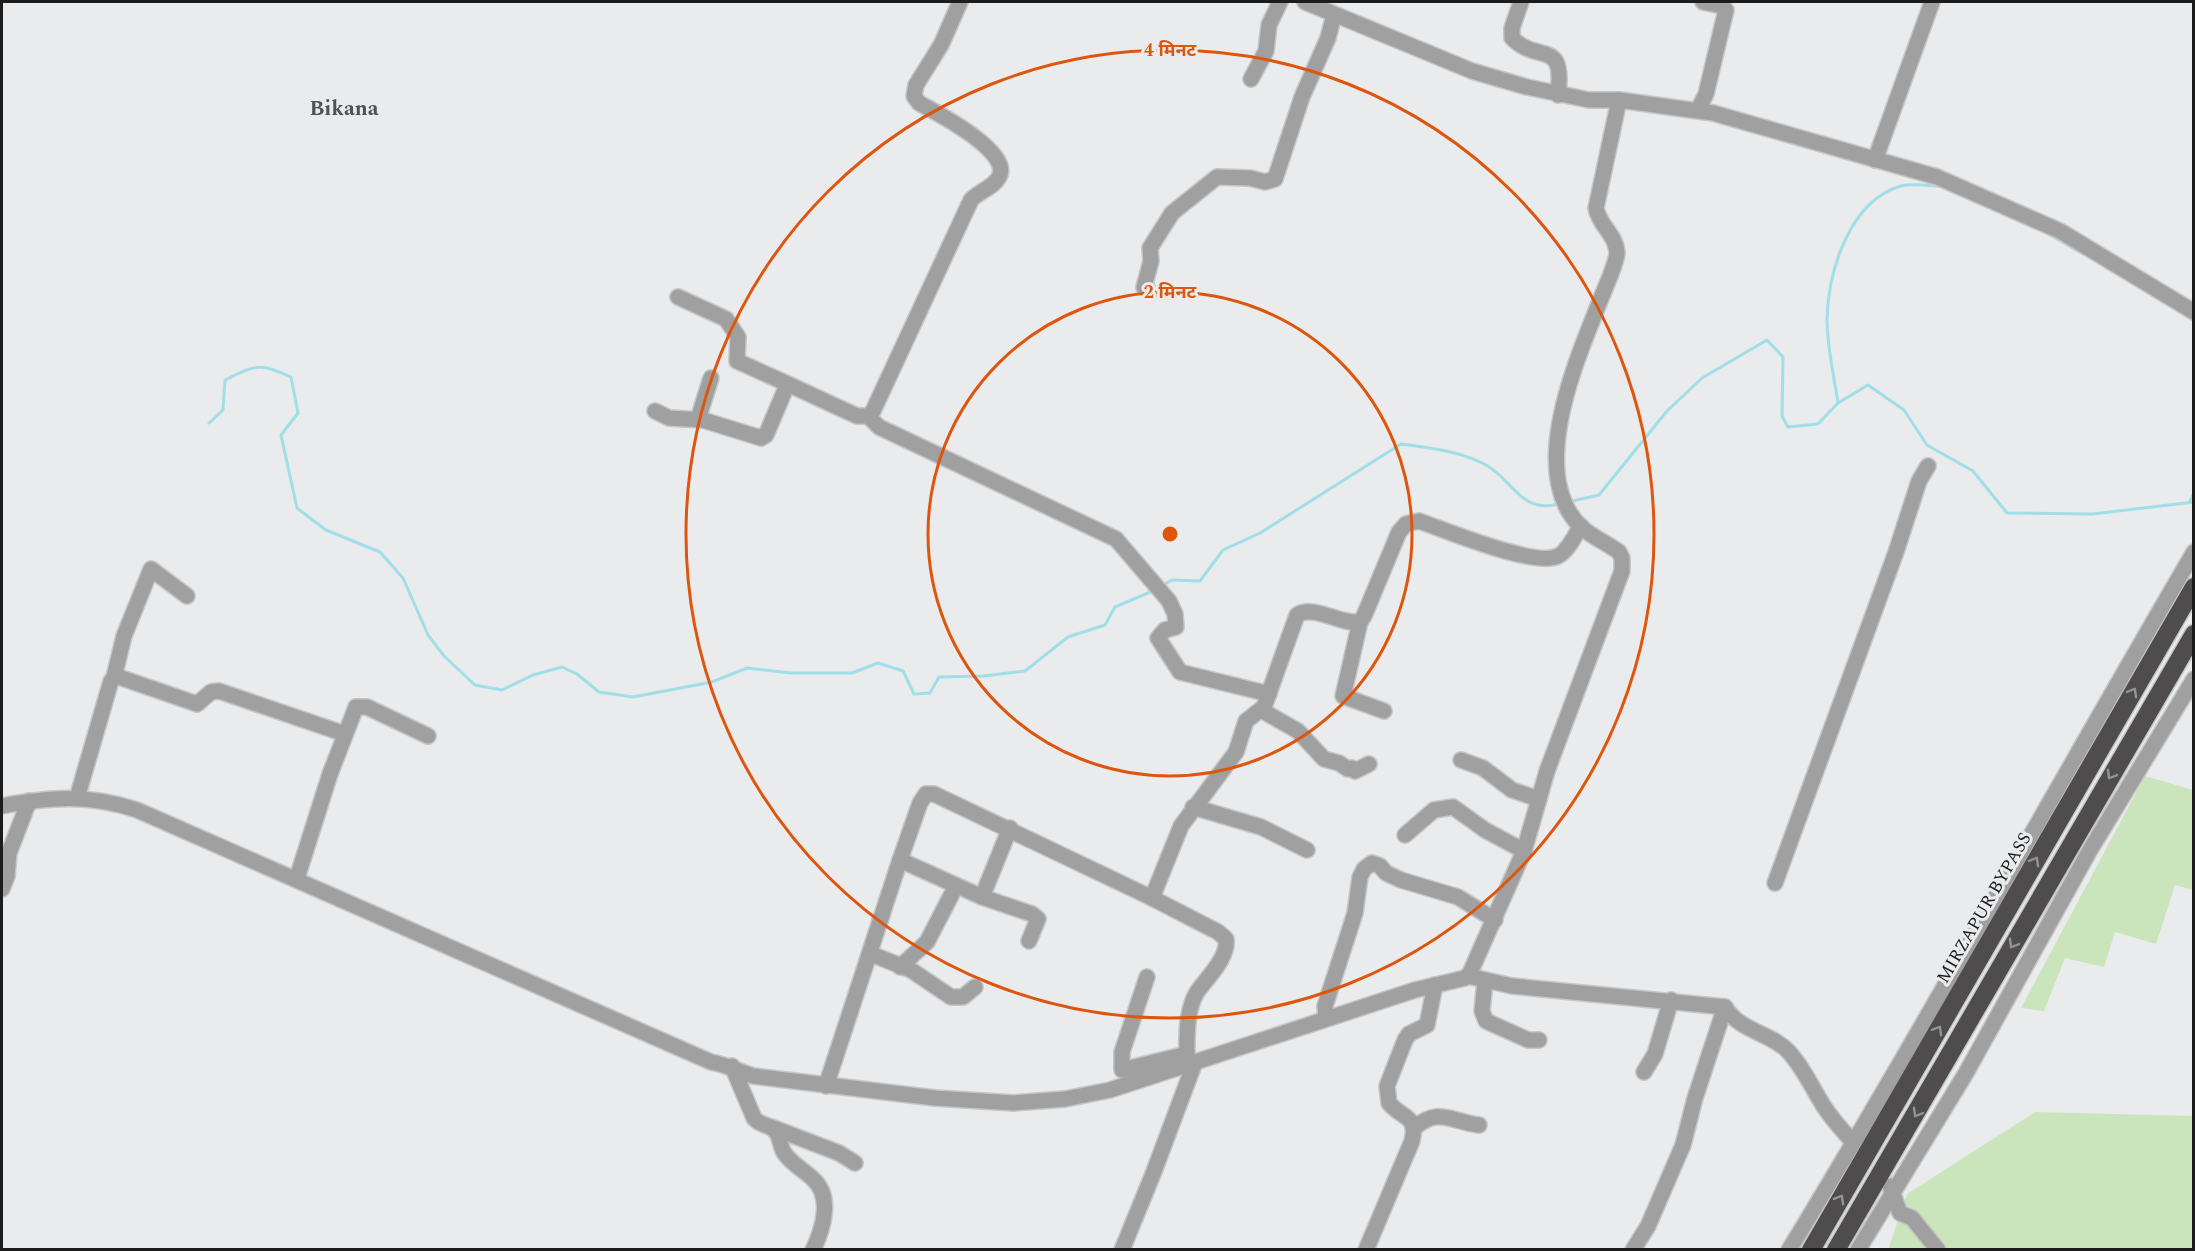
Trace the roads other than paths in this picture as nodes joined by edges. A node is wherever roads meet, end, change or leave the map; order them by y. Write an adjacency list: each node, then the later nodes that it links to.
1 (960, 2): 19 (street)
2 (1280, 2): 8 (street)
3 (1305, 2): 7 (street)
4 (1521, 2): 9 (street)
5 (1703, 2): 11 (street)
6 (1932, 2): 12 (street)
7 (1329, 9): 9 (street); 13 (street)
8 (1251, 79)
9 (1558, 95): 10 (street)
10 (1618, 100): 11 (street); 22 (street)
11 (1698, 110): 12 (street)
12 (1875, 160): 15 (street)
13 (1150, 291)
14 (678, 297): 17 (street)
15 (2193, 312)
16 (711, 378): 20 (street)
17 (790, 385): 19 (street); 20 (street)
18 (655, 411): 20 (street)
19 (868, 416): 30 (street)
20 (698, 419)
21 (1928, 466): 48 (street)
22 (1581, 526): 26 (street); 38 (street)
23 (2193, 552): 80 (street)
24 (2193, 586): 81 (highway, MIRZAPUR BYPASS, one-way to 24)
25 (188, 596): 28 (street)
26 (1360, 622): 30 (street); 32 (street)
27 (2193, 634): 82 (highway, one-way to 82)
28 (114, 677): 33 (street); 37 (street)
29 (2193, 679): 75 (street)
30 (1269, 694): 31 (street)
31 (1261, 710): 36 (street); 41 (street)
32 (1384, 711)
33 (345, 734): 34 (street); 47 (street)
34 (428, 736)
35 (1461, 760): 38 (street)
36 (1370, 764)
37 (77, 798): 39 (street); 47 (street)
38 (1539, 799): 45 (street)
39 (29, 801): 40 (street); 50 (street)
40 (2, 806)
41 (1193, 807): 44 (street); 52 (street)
42 (1010, 828): 46 (street); 51 (street); 52 (street)
43 (1405, 835): 45 (street)
44 (1307, 850)
45 (1524, 851): 53 (street)
46 (900, 860): 49 (street); 55 (street)
47 (297, 878): 67 (street)
48 (1775, 883)
49 (956, 886): 51 (street); 56 (street)
50 (2, 889)
51 (982, 897): 54 (street)
52 (1152, 898): 66 (street)
53 (1495, 920): 57 (street); 64 (street)
54 (1029, 941)
55 (871, 954): 56 (street); 69 (street)
56 (900, 967): 61 (street)
57 (1468, 976): 59 (street); 60 (street)
58 (1147, 978): 66 (street)
59 (1485, 981): 62 (street); 65 (street)
60 (1435, 984): 64 (street); 72 (street)
61 (975, 987)
62 (1671, 1000): 63 (street); 68 (street)
63 (1725, 1007): 73 (street); 79 (street)
64 (1326, 1019): 66 (street)
65 (1539, 1040)
66 (1190, 1060): 69 (street); 77 (street)
67 (732, 1066): 69 (street); 71 (street)
68 (1644, 1072)
69 (828, 1081)
70 (1479, 1125): 72 (street)
71 (771, 1127): 74 (street); 76 (street)
72 (1414, 1128): 78 (street)
73 (1852, 1141)
74 (855, 1163)
75 (1890, 1186): 83 (street); 84 (street)
76 (813, 1250)
77 (1122, 1250)
78 (1366, 1250)
79 (1633, 1250)
80 (1789, 1250)
81 (1811, 1250)
82 (1836, 1250)
83 (1858, 1250)
84 (1938, 1250)

